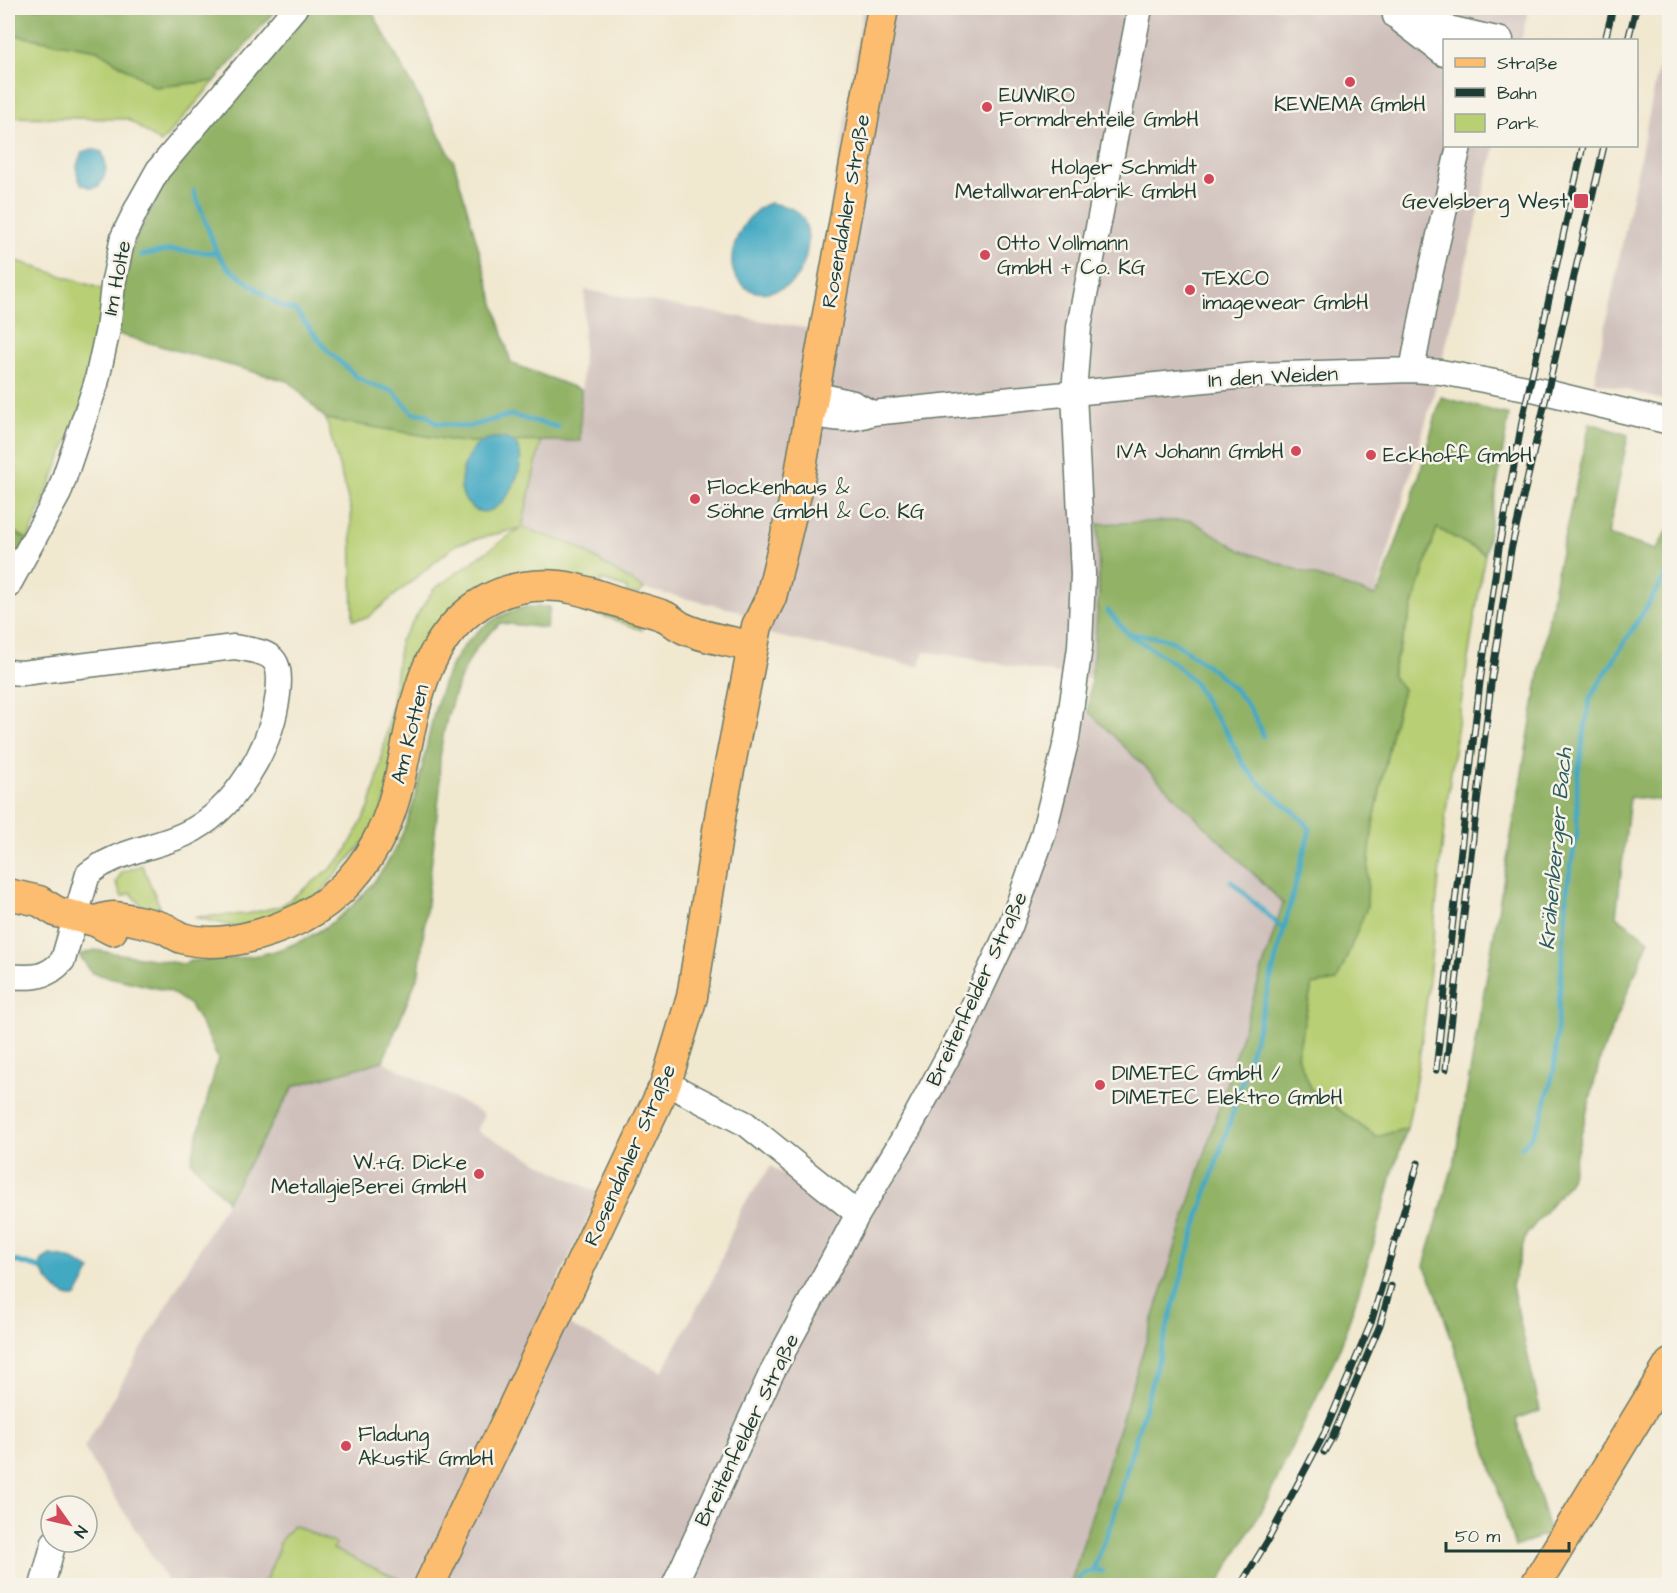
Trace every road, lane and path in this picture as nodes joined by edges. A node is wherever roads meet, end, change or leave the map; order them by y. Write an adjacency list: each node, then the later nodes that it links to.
1 (295, 8): 12 (street, Im Holte)
2 (883, 8): 10 (main road, Rosendahler Straße)
3 (1140, 8): 9 (street, Breitenfelder Straße)
4 (1388, 12): 5 (street); 6 (street)
5 (1497, 39)
6 (1443, 53)
7 (1459, 147): 8 (street)
8 (1412, 370): 9 (street, In den Weiden); 11 (street, In den Weiden)
9 (1074, 393): 10 (street, In den Weiden); 20 (street, Breitenfelder Straße)
10 (812, 404): 13 (main road, Rosendahler Straße)
11 (1670, 422)
12 (8, 586)
13 (755, 636): 17 (main road, Am Kotten); 19 (main road, Rosendahler Straße)
14 (8, 672): 17 (street)
15 (8, 894): 17 (main road, Am Kotten)
16 (8, 910): 17 (main road, Am Kotten)
17 (76, 917): 18 (street)
18 (8, 976)
19 (666, 1083): 20 (street); 24 (main road, Rosendahler Straße)
20 (858, 1214): 25 (street, Breitenfelder Straße)
21 (1670, 1364): 26 (main road)
22 (51, 1554): 23 (street)
23 (42, 1586)
24 (429, 1586)
25 (674, 1586)
26 (1535, 1586)

